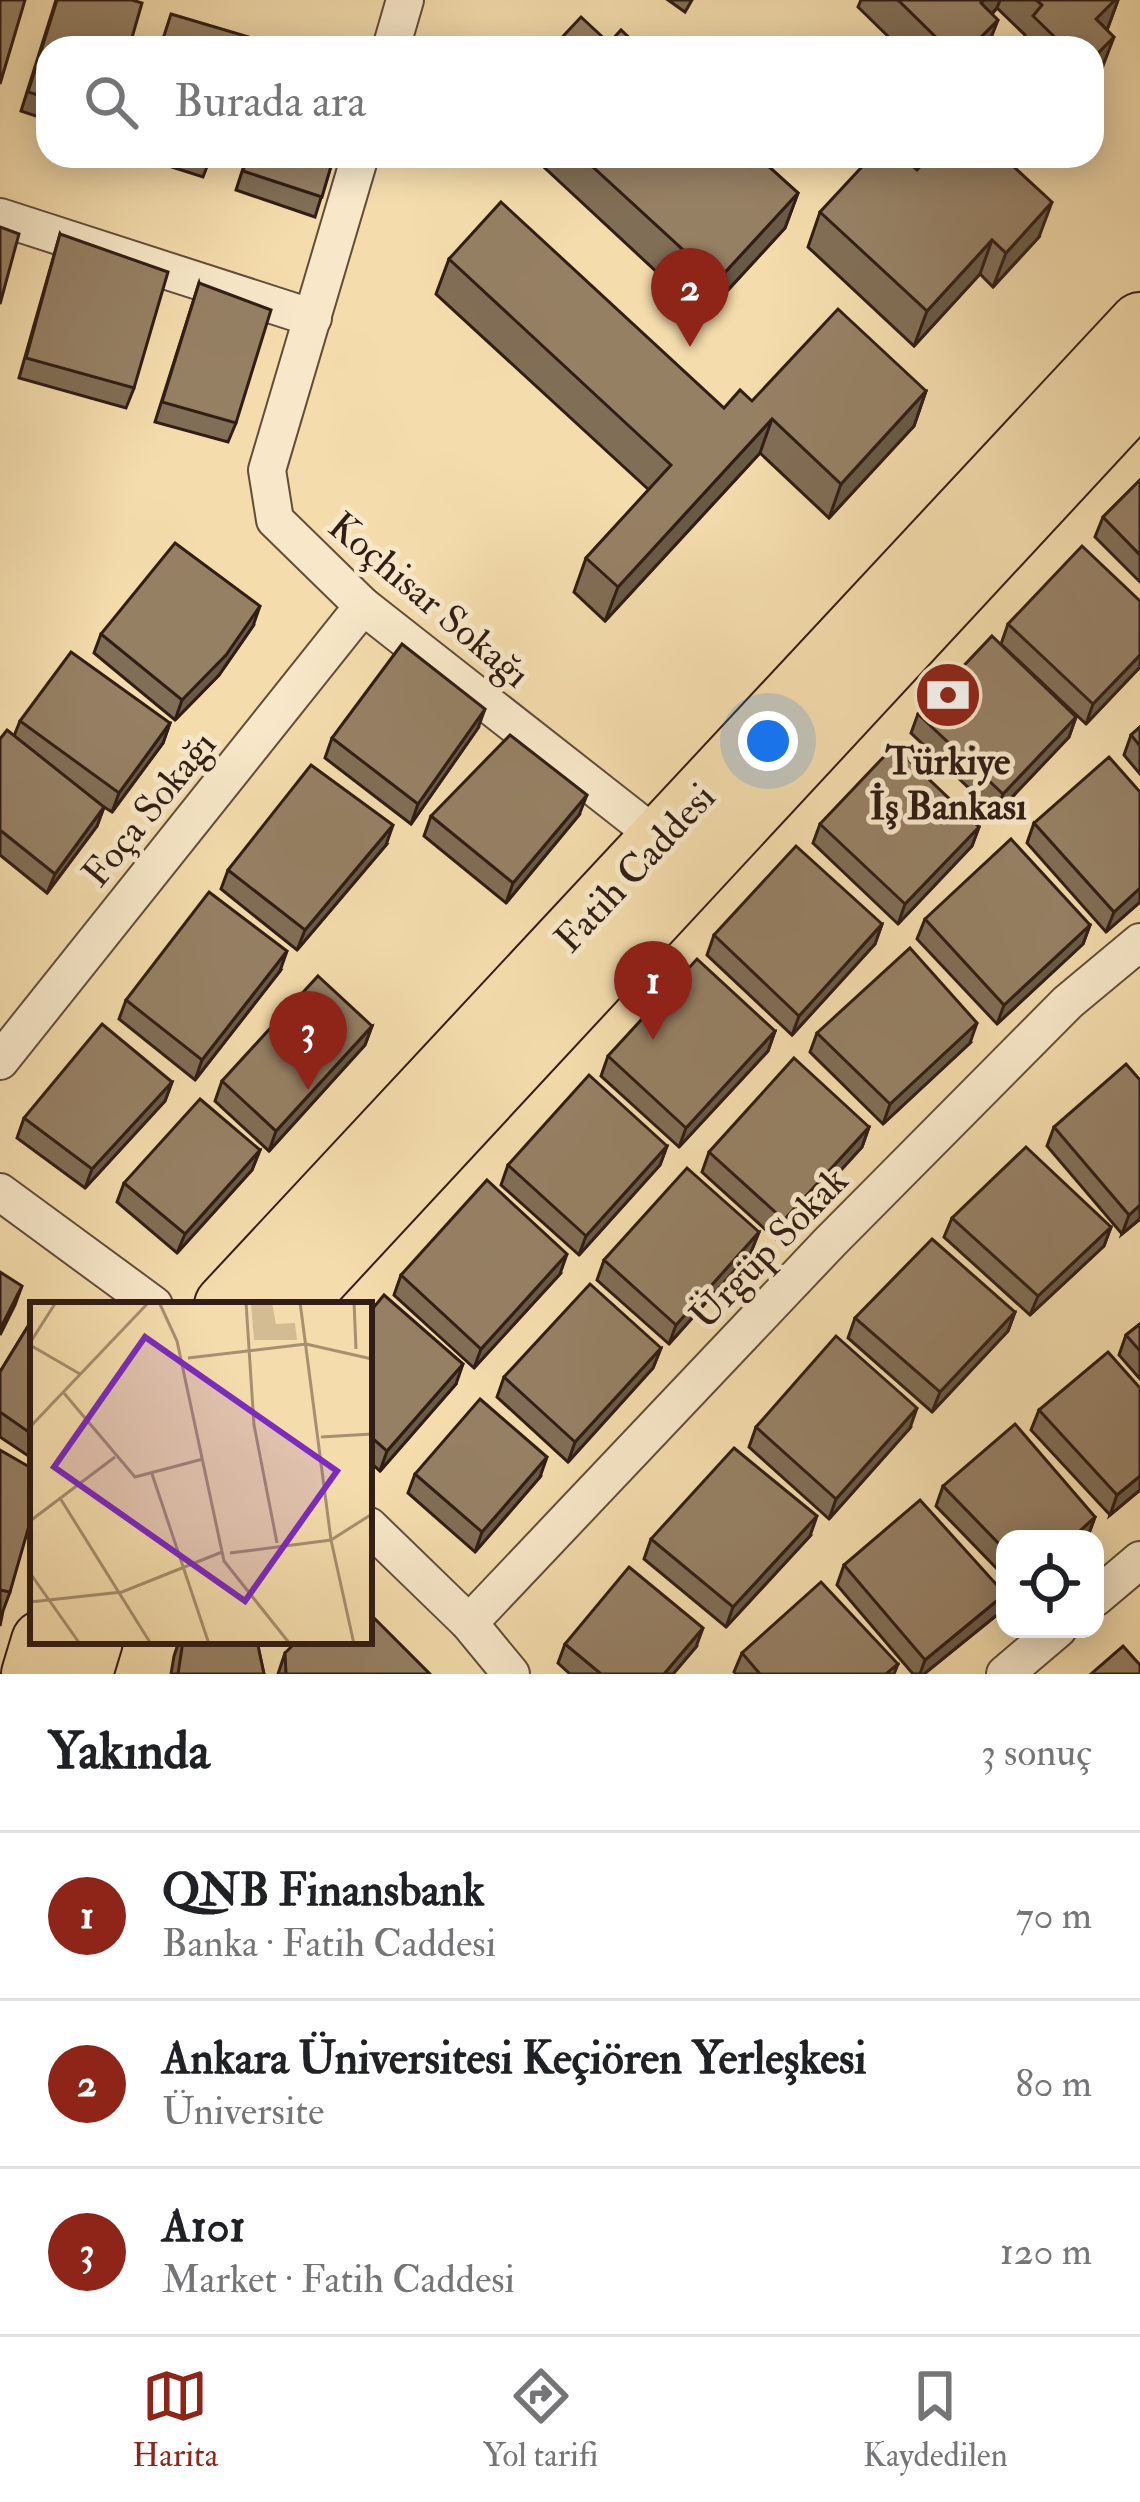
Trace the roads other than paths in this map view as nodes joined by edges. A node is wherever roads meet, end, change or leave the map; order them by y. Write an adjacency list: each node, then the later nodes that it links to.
1 (405, 0): 2 (street)
2 (395, 36)
3 (357, 168): 5 (street, Koçhisar Sokağı)
4 (0, 217): 5 (street)
5 (313, 318): 8 (street, Koçhisar Sokağı)
6 (1140, 323): 9 (main road, Fatih Caddesi)
7 (1140, 392): 15 (main road, Fatih Caddesi)
8 (362, 606): 9 (street, Koçhisar Sokağı); 11 (street, Foça Sokağı)
9 (660, 839): 14 (main road, Fatih Caddesi)
10 (1140, 942): 19 (street, Ürgüp Sokak)
11 (0, 1061)
12 (0, 1192): 13 (street)
13 (150, 1302)
14 (228, 1302)
15 (296, 1302)
16 (372, 1529): 19 (street)
17 (1140, 1559): 18 (street)
18 (1104, 1590)
19 (469, 1623): 25 (street)
20 (1047, 1638): 26 (street)
21 (41, 1644): 23 (main road)
22 (91, 1644): 24 (main road)
23 (32, 1674)
24 (82, 1674)
25 (511, 1674)
26 (1005, 1674)

